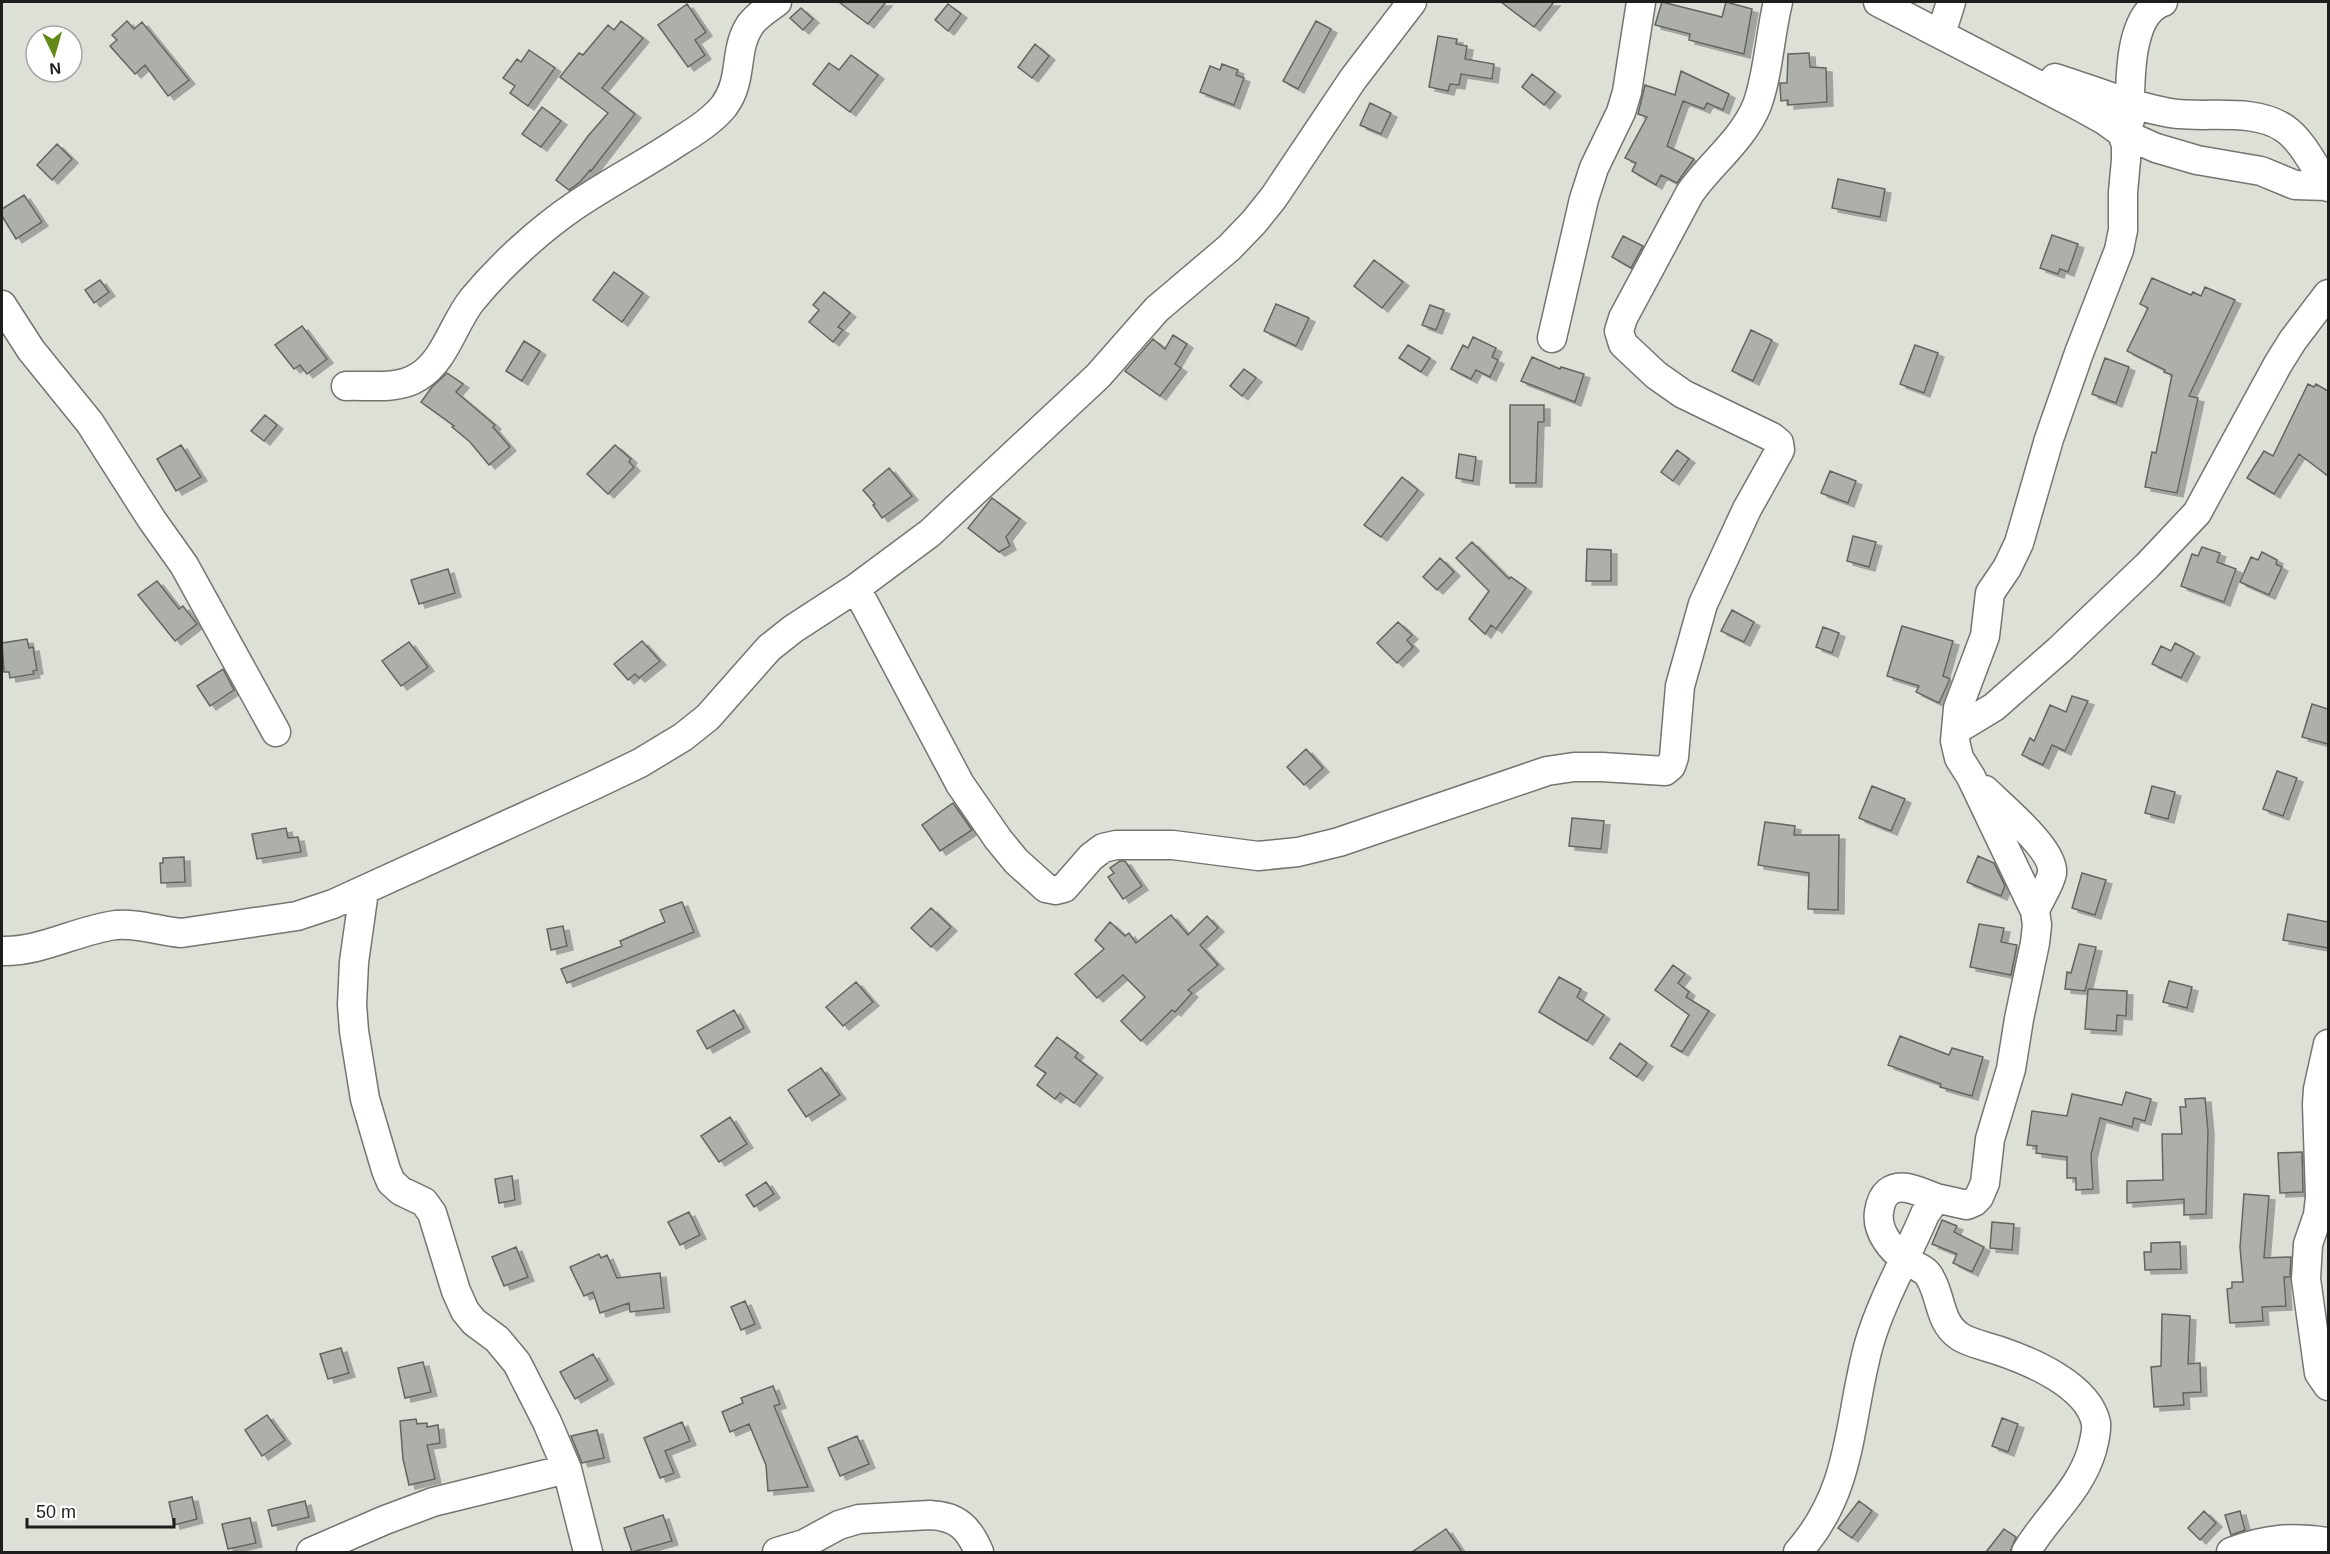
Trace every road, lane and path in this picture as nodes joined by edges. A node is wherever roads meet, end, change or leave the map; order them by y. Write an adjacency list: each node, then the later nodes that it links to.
1 (777, 2): 16 (street)
2 (1412, 2): 17 (street)
3 (1641, 2): 15 (street)
4 (1778, 2): 17 (street)
5 (1878, 2): 8 (street)
6 (1951, 2): 8 (street)
7 (2163, 2): 10 (street)
8 (1941, 34): 9 (street)
9 (2003, 65): 10 (street); 11 (street)
10 (2130, 103): 11 (street); 12 (street)
11 (2126, 135): 12 (street); 18 (street)
12 (2328, 187)
13 (2328, 294): 18 (street)
14 (2, 305): 19 (street)
15 (1552, 338)
16 (346, 386)
17 (856, 588): 20 (street)
18 (1956, 730): 23 (street)
19 (276, 732)
20 (364, 891): 21 (street); 26 (street)
21 (2, 951)
22 (2328, 1044): 25 (street)
23 (1940, 1200): 24 (street); 24 (street)
24 (1905, 1260): 32 (street); 33 (street)
25 (2328, 1386)
26 (567, 1469): 28 (street); 29 (street)
27 (2328, 1542): 34 (street)
28 (311, 1552)
29 (588, 1552)
30 (777, 1552): 31 (street)
31 (979, 1552)
32 (1798, 1552)
33 (2026, 1552)
34 (2231, 1552)

